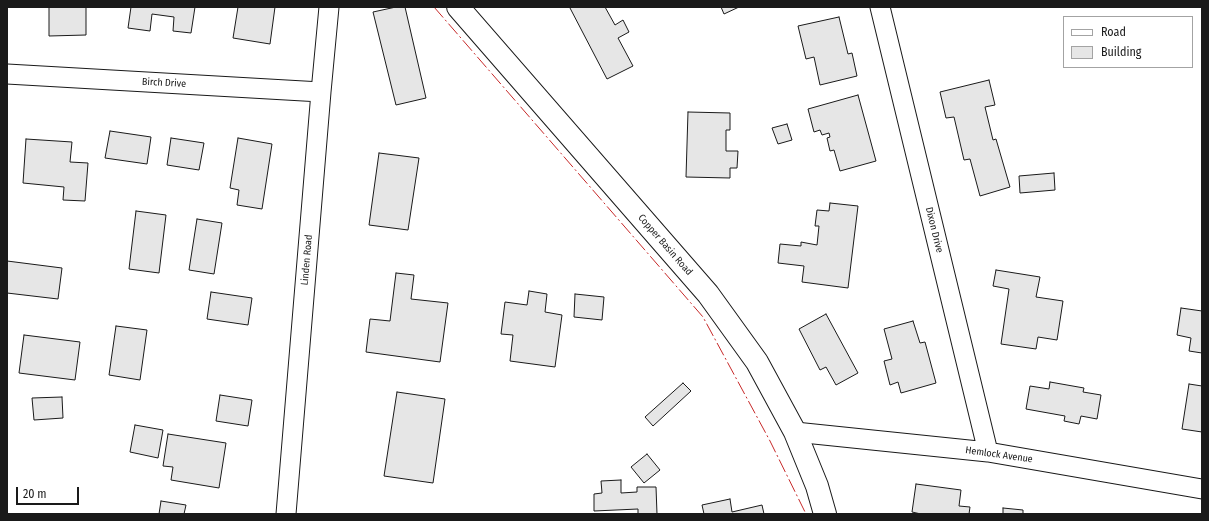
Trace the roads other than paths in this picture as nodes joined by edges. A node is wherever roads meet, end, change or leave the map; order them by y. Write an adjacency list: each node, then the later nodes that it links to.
1 (330, 7): 5 (street, Linden Road)
2 (458, 7): 6 (street, Copper Basin Road)
3 (880, 7): 7 (street, Dixon Drive)
4 (7, 74): 5 (street, Birch Drive)
5 (321, 92): 9 (street, Linden Road)
6 (795, 432): 7 (street, Hemlock Avenue); 10 (street, Copper Basin Road)
7 (988, 452): 8 (street, Hemlock Avenue)
8 (1202, 489)
9 (286, 514)
10 (825, 514)

